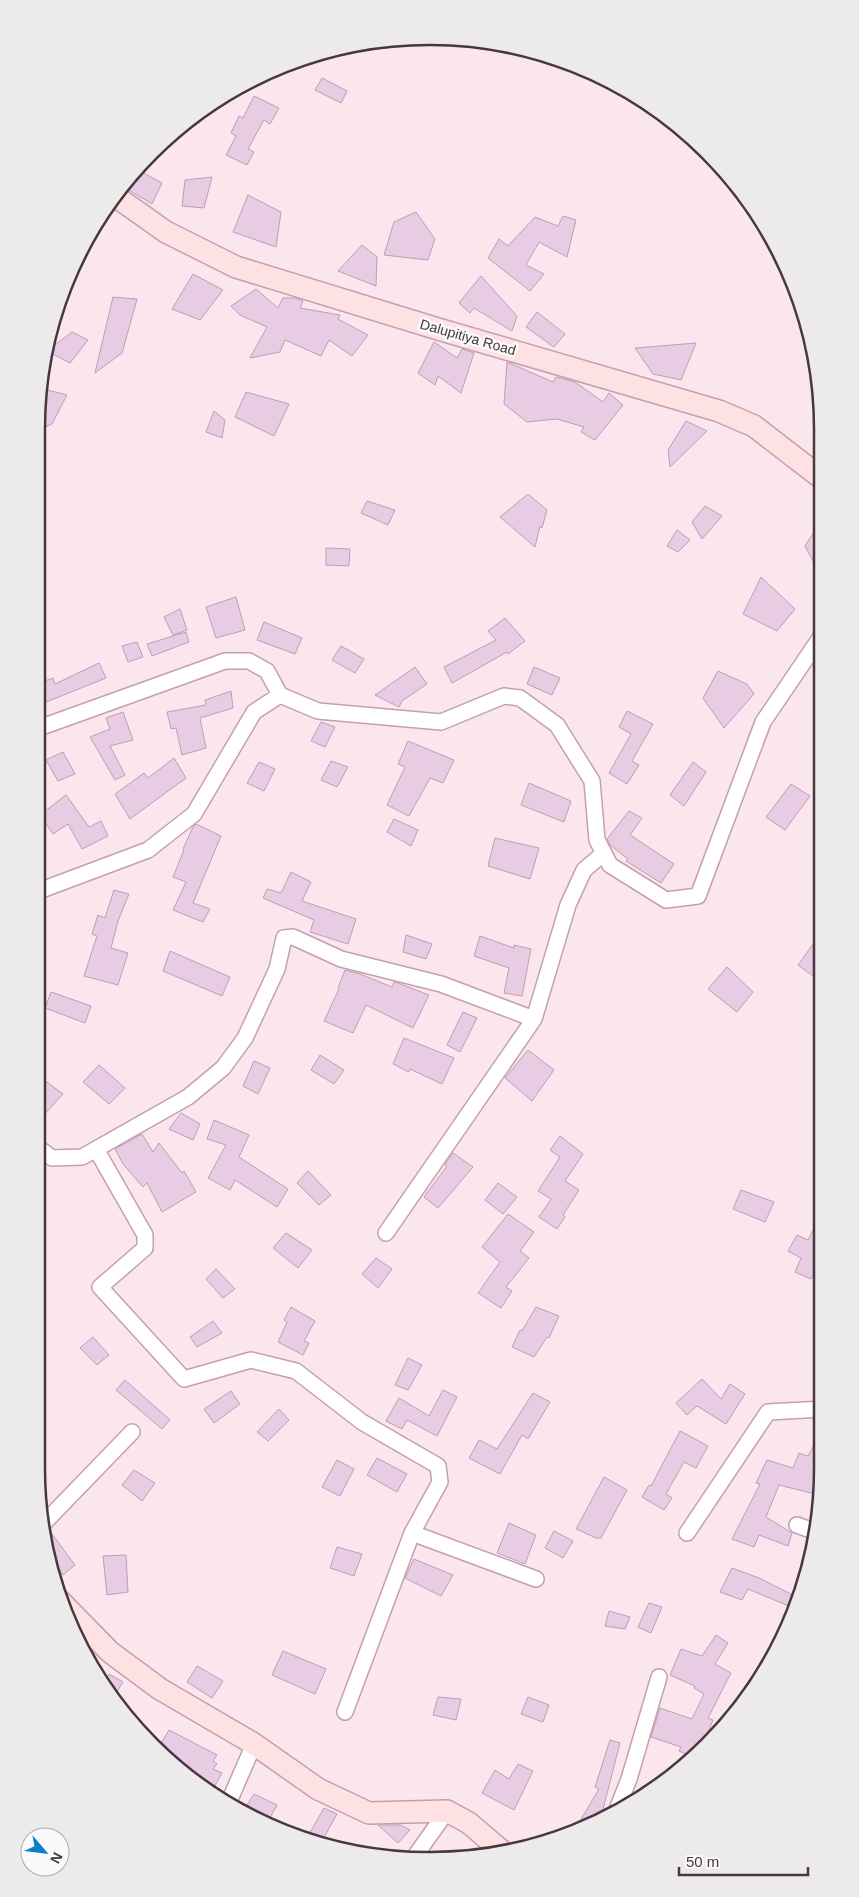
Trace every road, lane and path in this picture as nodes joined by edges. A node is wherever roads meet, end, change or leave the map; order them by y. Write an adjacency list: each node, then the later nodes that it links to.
1 (121, 200): 2 (street, Dalupitiya Road)
2 (814, 472)
3 (814, 647): 6 (street)
4 (280, 694): 5 (street); 6 (street); 7 (street)
5 (45, 727)
6 (604, 853): 8 (street)
7 (45, 889)
8 (534, 1018): 9 (street); 11 (street)
9 (96, 1149): 10 (street); 18 (street)
10 (45, 1153)
11 (386, 1233)
12 (814, 1409): 17 (street)
13 (132, 1432): 14 (street)
14 (48, 1519)
15 (797, 1525): 16 (street)
16 (809, 1529)
17 (687, 1532)
18 (412, 1533): 19 (street); 22 (street)
19 (536, 1579)
20 (74, 1615): 23 (street)
21 (659, 1677): 25 (street)
22 (345, 1712)
23 (254, 1744): 24 (street); 26 (street)
24 (231, 1796)
25 (620, 1801)
26 (447, 1811): 27 (street); 28 (street)
27 (496, 1847)
28 (418, 1852)

